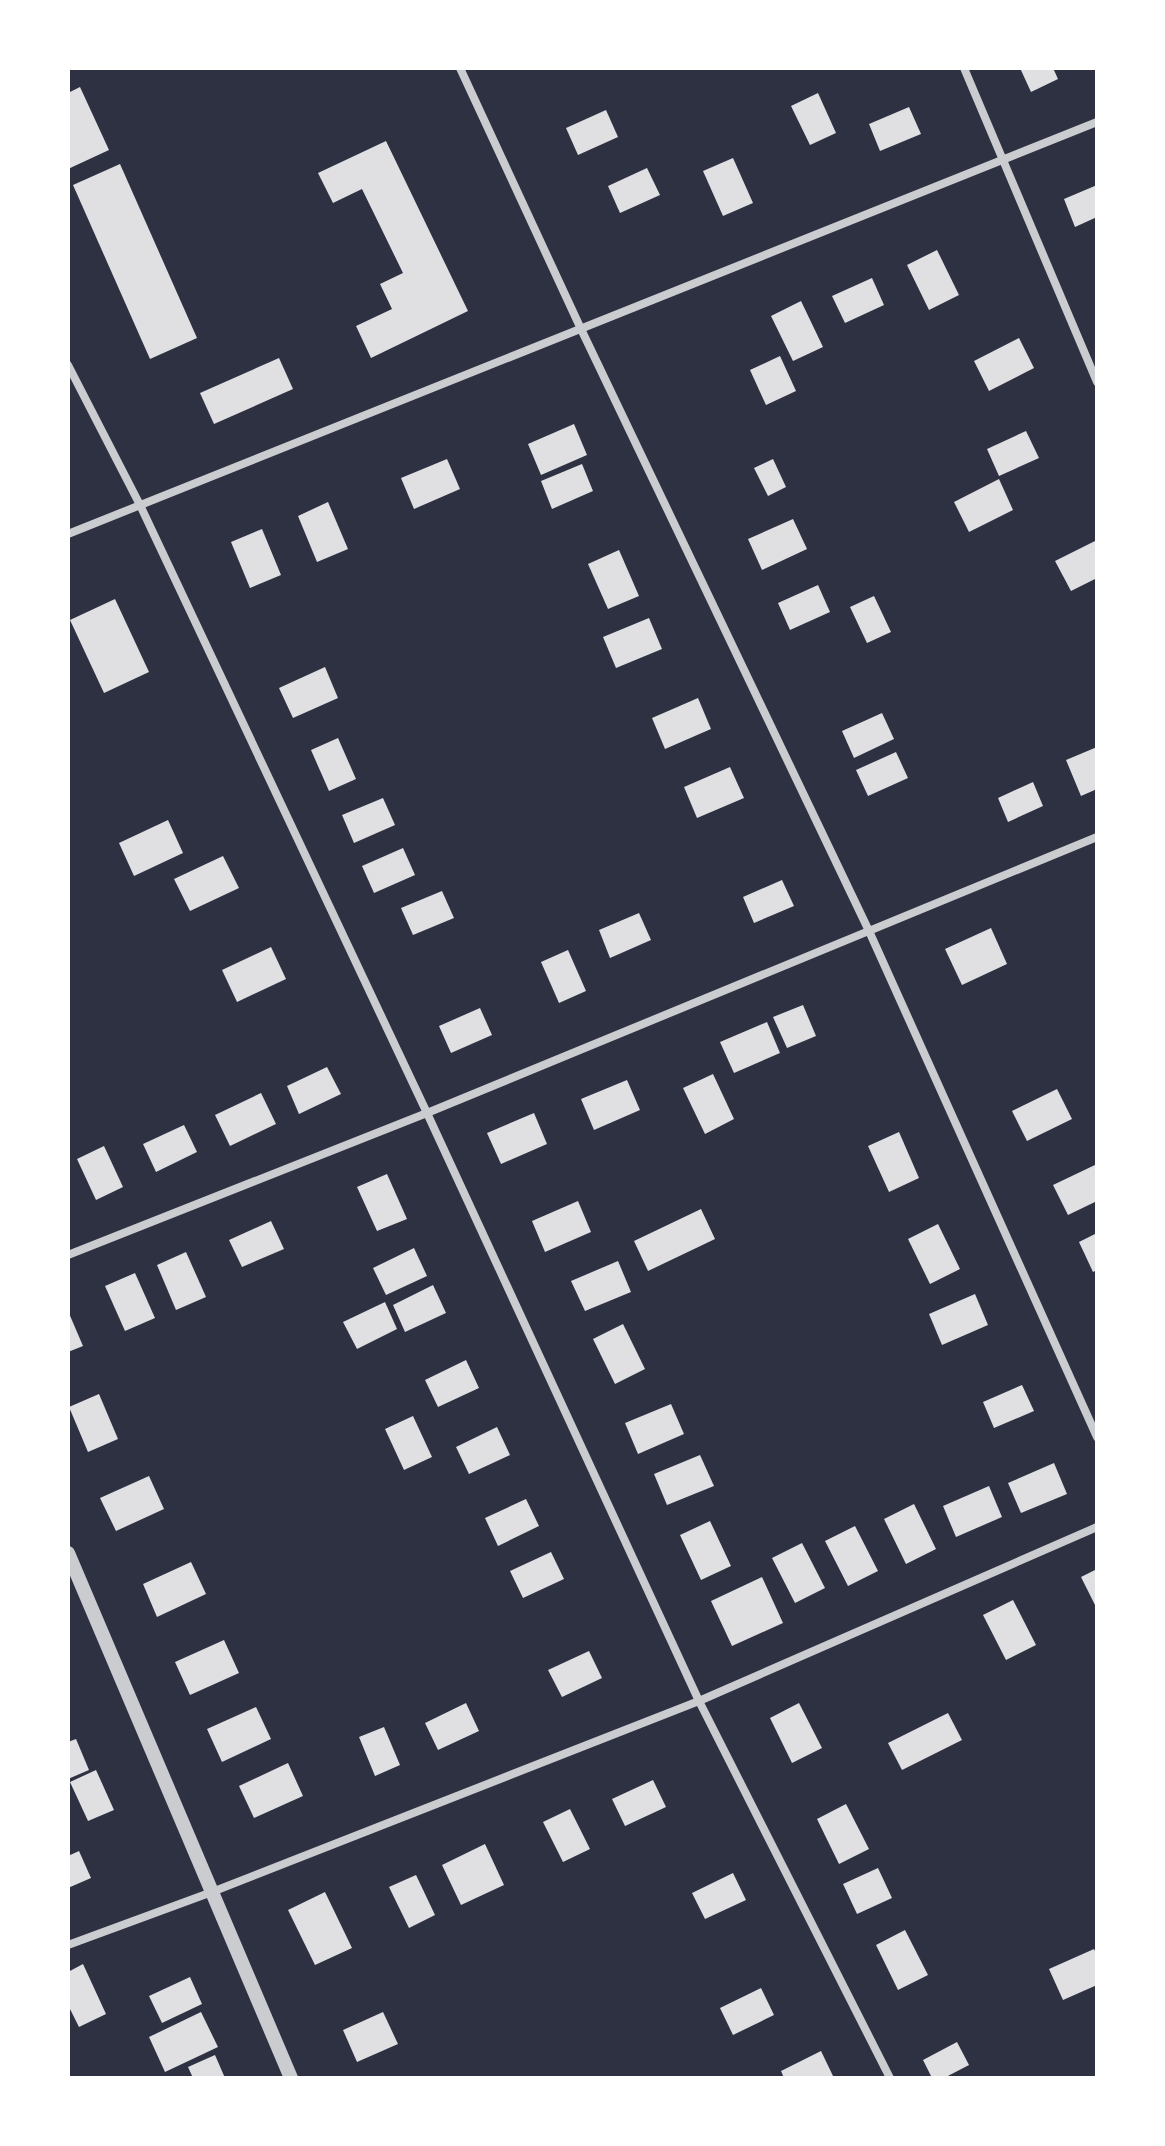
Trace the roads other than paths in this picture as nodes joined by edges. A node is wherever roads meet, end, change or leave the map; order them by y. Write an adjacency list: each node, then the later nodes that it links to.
1 (460, 68): 5 (street)
2 (964, 68): 4 (street)
3 (1097, 122): 4 (street)
4 (1002, 160): 5 (street); 7 (street)
5 (581, 329): 8 (street); 11 (street)
6 (68, 365): 8 (street)
7 (1097, 382)
8 (140, 505): 9 (street); 12 (street)
9 (68, 534)
10 (1097, 837): 11 (street)
11 (869, 931): 12 (street); 14 (street)
12 (427, 1113): 13 (street); 17 (street)
13 (68, 1255)
14 (1097, 1437)
15 (1097, 1527): 17 (street)
16 (68, 1553): 18 (street)
17 (699, 1701): 18 (street); 21 (street)
18 (212, 1892): 19 (street); 20 (street)
19 (68, 1945)
20 (291, 2078)
21 (890, 2078)

